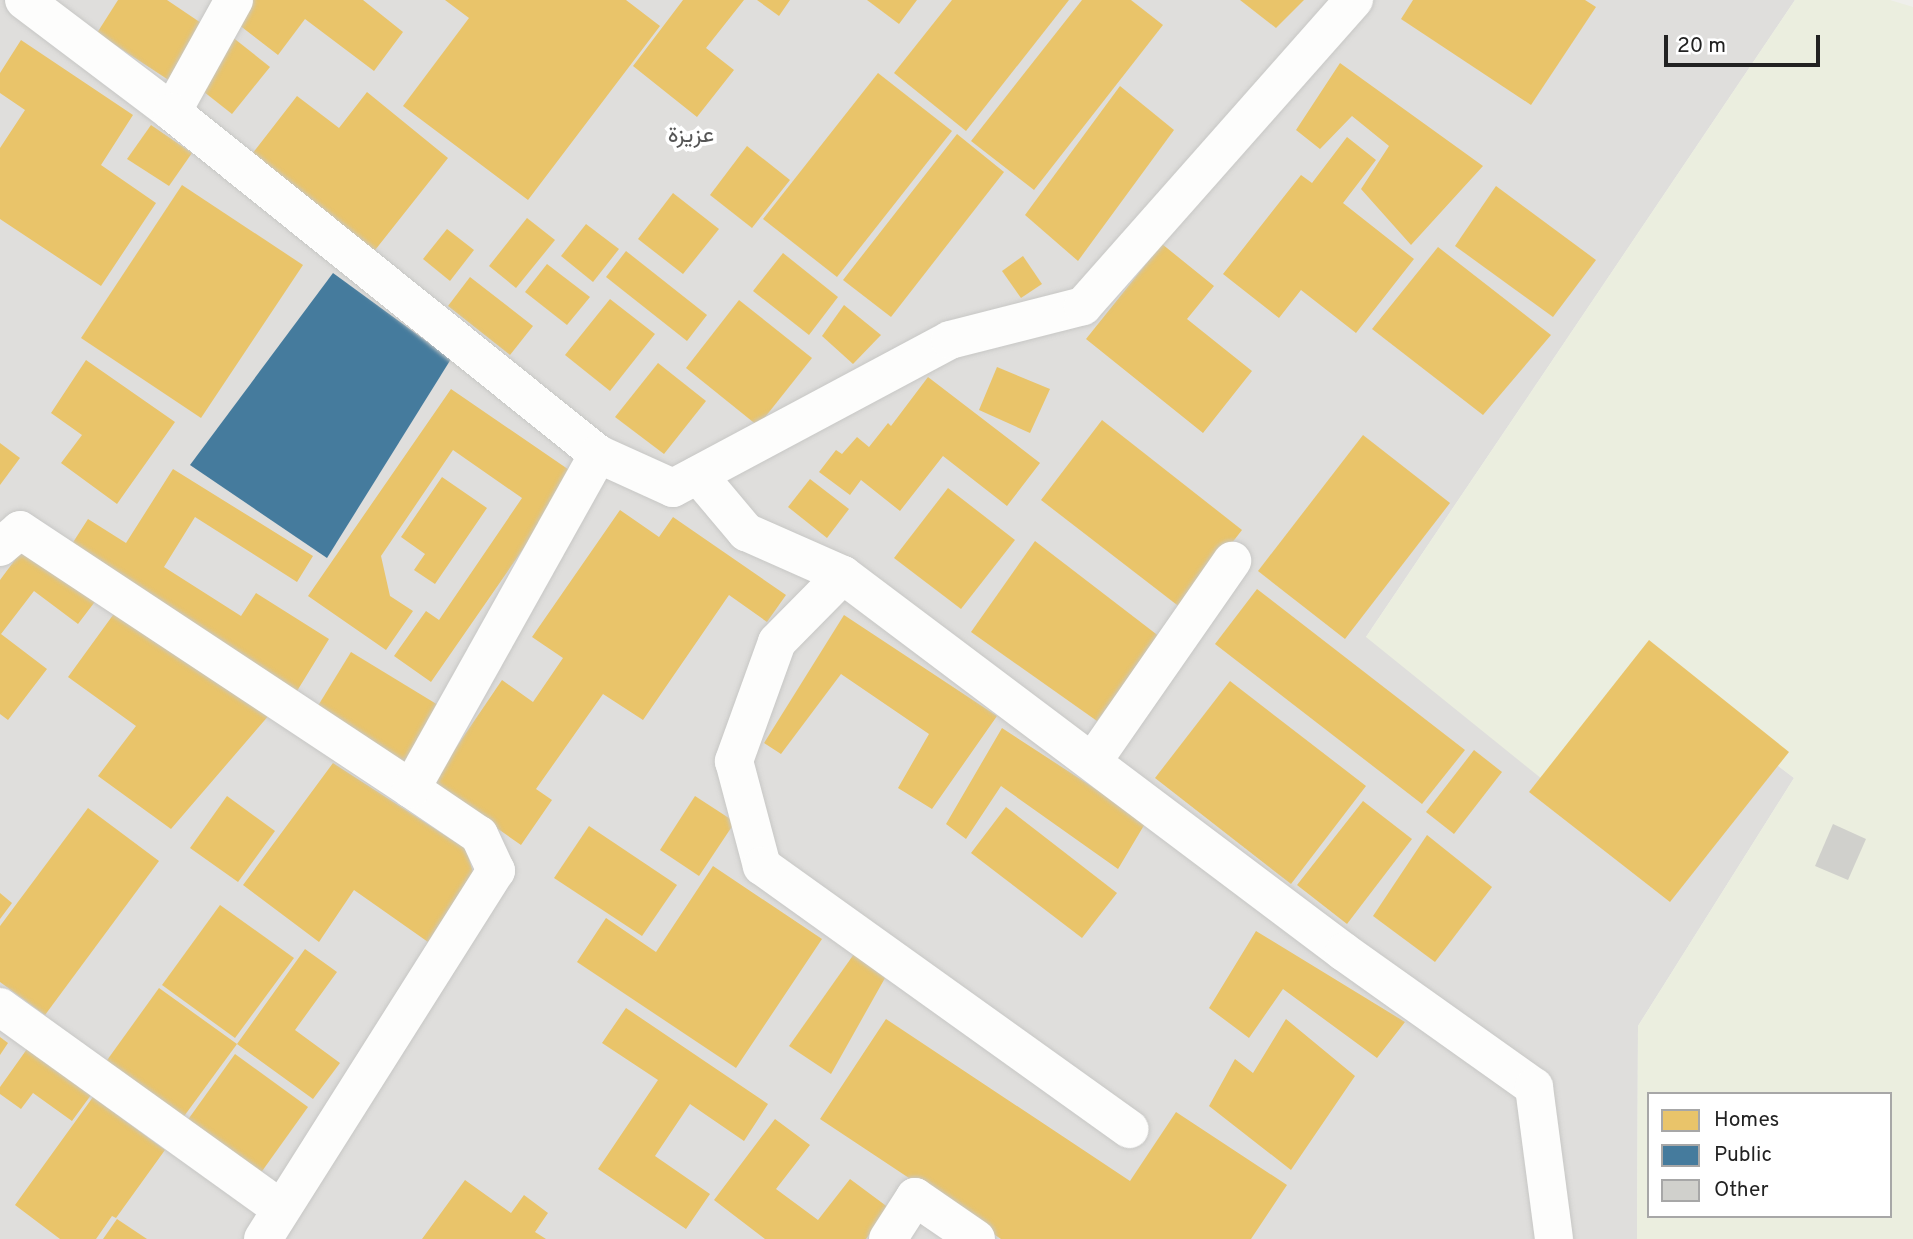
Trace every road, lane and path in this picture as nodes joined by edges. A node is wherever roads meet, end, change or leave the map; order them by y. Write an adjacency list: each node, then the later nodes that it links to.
1 (24, 0): 4 (street)
2 (234, 0): 4 (street)
3 (1354, 0): 6 (street)
4 (172, 112): 5 (street)
5 (598, 454): 6 (street); 11 (street)
6 (698, 475): 9 (street)
7 (0, 547): 11 (street)
8 (1232, 561): 10 (street)
9 (843, 575): 10 (street); 13 (street)
10 (1093, 761): 17 (street)
11 (411, 789): 14 (street)
12 (0, 1007): 14 (street)
13 (1129, 1129)
14 (272, 1224)
15 (888, 1239): 16 (street)
16 (976, 1239)
17 (1554, 1239)

